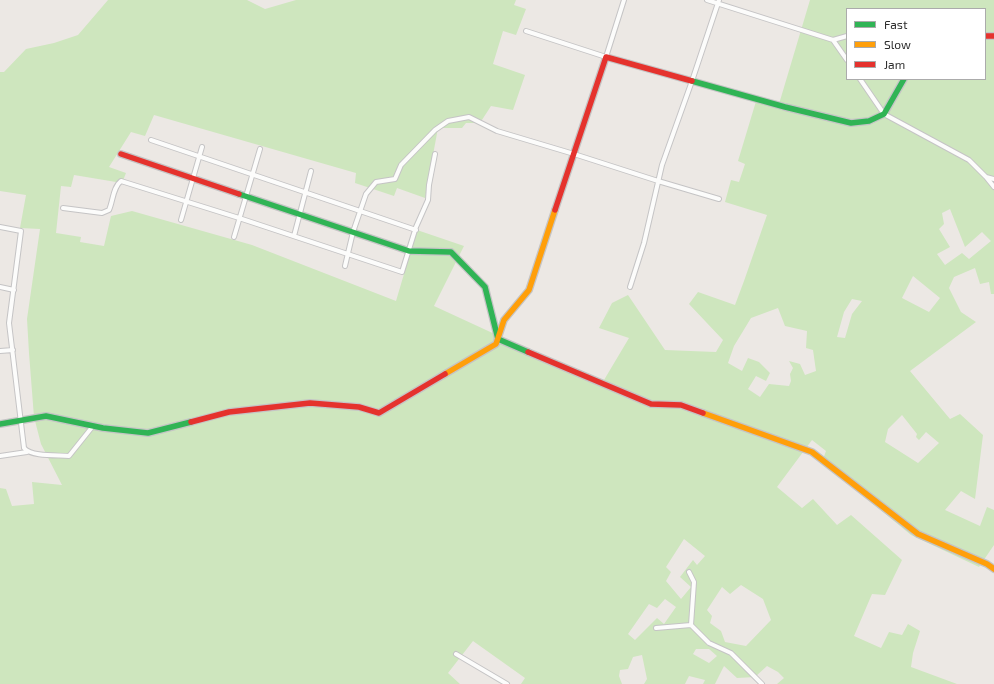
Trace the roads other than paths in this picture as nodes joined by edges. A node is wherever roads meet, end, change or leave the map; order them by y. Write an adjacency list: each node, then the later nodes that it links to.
1 (624, 0): 7 (street)
2 (707, 0): 3 (street)
3 (718, 2): 6 (street); 11 (street)
4 (526, 31): 7 (street)
5 (846, 36): 6 (street)
6 (833, 40): 8 (street)
7 (606, 57): 11 (street); 18 (street)
8 (846, 59)
9 (861, 80): 12 (street)
10 (903, 80): 12 (street)
11 (692, 81): 12 (street); 25 (street)
12 (884, 114): 22 (street)
13 (152, 140): 19 (street)
14 (202, 147): 19 (street)
15 (260, 149): 21 (street)
16 (121, 154): 23 (street)
17 (435, 154): 37 (street)
18 (574, 154): 25 (street); 32 (street); 47 (street)
19 (200, 156): 21 (street); 23 (street)
20 (311, 171): 27 (street)
21 (252, 174): 27 (street); 28 (street)
22 (986, 177): 24 (street); 26 (street)
23 (193, 178): 28 (street); 30 (street)
24 (994, 179)
25 (658, 181): 29 (street); 45 (street)
26 (994, 187)
27 (305, 192): 32 (street); 33 (street)
28 (246, 196): 33 (street); 34 (street)
29 (719, 199)
30 (186, 201): 31 (street); 34 (street); 35 (street)
31 (63, 208)
32 (360, 211): 37 (street); 38 (street)
33 (299, 214): 38 (street); 39 (street)
34 (239, 218): 39 (street); 40 (street)
35 (181, 220)
36 (0, 227): 46 (street)
37 (416, 230): 41 (street)
38 (353, 232): 41 (street); 42 (street)
39 (294, 236): 42 (street)
40 (234, 237)
41 (409, 251): 42 (street); 47 (street)
42 (348, 254): 43 (street)
43 (345, 266)
44 (0, 287): 46 (street)
45 (630, 287)
46 (14, 290): 48 (street)
47 (498, 339): 52 (street); 55 (street)
48 (13, 350): 49 (street); 50 (street)
49 (0, 351)
50 (21, 421): 51 (street); 52 (street); 53 (street)
51 (0, 424)
52 (93, 426): 53 (street)
53 (27, 452): 54 (street)
54 (0, 456)
55 (994, 570)
56 (689, 572): 57 (street)
57 (691, 625): 58 (street); 61 (street)
58 (656, 628)
59 (456, 654): 60 (street)
60 (507, 684)
61 (762, 684)

